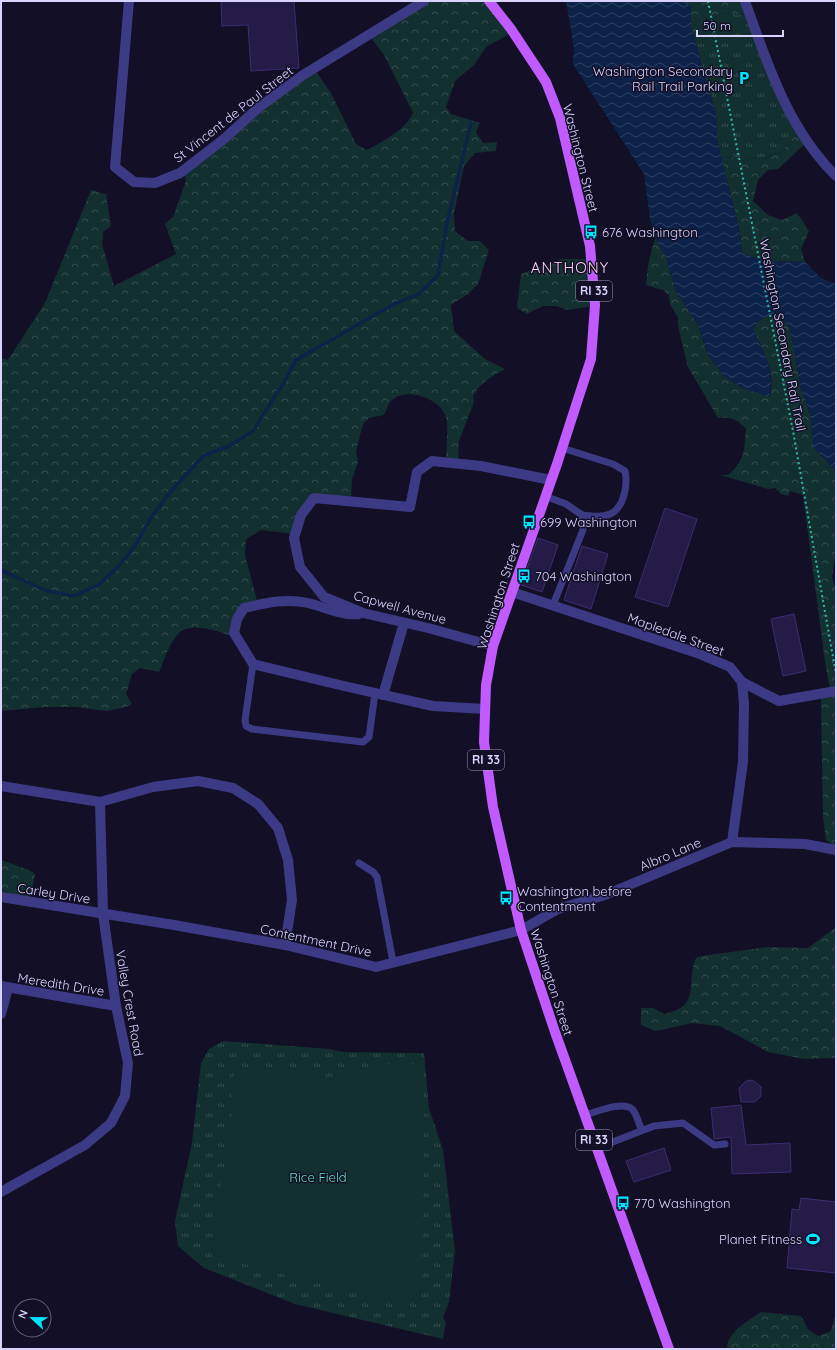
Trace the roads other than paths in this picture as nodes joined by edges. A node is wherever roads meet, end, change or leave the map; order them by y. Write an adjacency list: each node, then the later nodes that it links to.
1 (129, 1): 2 (street, St Vincent de Paul Street)
2 (424, 1)
3 (489, 1): 6 (main road, Washington Street / RI 33)
4 (745, 1): 5 (street)
5 (836, 176)
6 (562, 448): 7 (main road, Washington Street / RI 33); 9 (lane)
7 (551, 480): 8 (main road, Washington Street / RI 33); 12 (street, Capwell Avenue)
8 (545, 496): 9 (lane); 10 (main road, Washington Street / RI 33)
9 (582, 515): 11 (lane)
10 (512, 592): 11 (street, Mapledale Street); 14 (main road, Washington Street / RI 33)
11 (553, 605): 16 (street, Mapledale Street)
12 (363, 613): 13 (street, Capwell Avenue); 15 (street)
13 (404, 623): 14 (street, Capwell Avenue); 18 (street)
14 (493, 646): 19 (main road, Washington Street / RI 33)
15 (252, 664): 18 (street); 18 (lane)
16 (742, 682): 17 (street); 22 (street)
17 (836, 691)
18 (379, 694): 19 (street)
19 (485, 709): 27 (main road, Washington Street / RI 33)
20 (1, 786): 21 (street)
21 (100, 802): 26 (street, Valley Crest Road); 28 (street)
22 (732, 842): 23 (street, Albro Lane); 27 (street, Albro Lane)
23 (836, 850)
24 (359, 863): 29 (lane)
25 (1, 897): 26 (street, Carley Drive)
26 (103, 914): 28 (street, Contentment Drive); 31 (street, Valley Crest Road)
27 (521, 930): 29 (street, Contentment Drive); 33 (main road, Washington Street / RI 33)
28 (285, 945): 29 (street, Contentment Drive)
29 (393, 962)
30 (5, 987): 31 (street, Meredith Drive); 32 (street)
31 (116, 1006): 37 (street, Valley Crest Road)
32 (1, 1014)
33 (585, 1115): 34 (lane); 36 (main road, Washington Street / RI 33)
34 (642, 1130): 35 (lane); 36 (lane)
35 (725, 1144)
36 (597, 1148): 38 (main road, Washington Street / RI 33)
37 (1, 1192)
38 (669, 1349)

